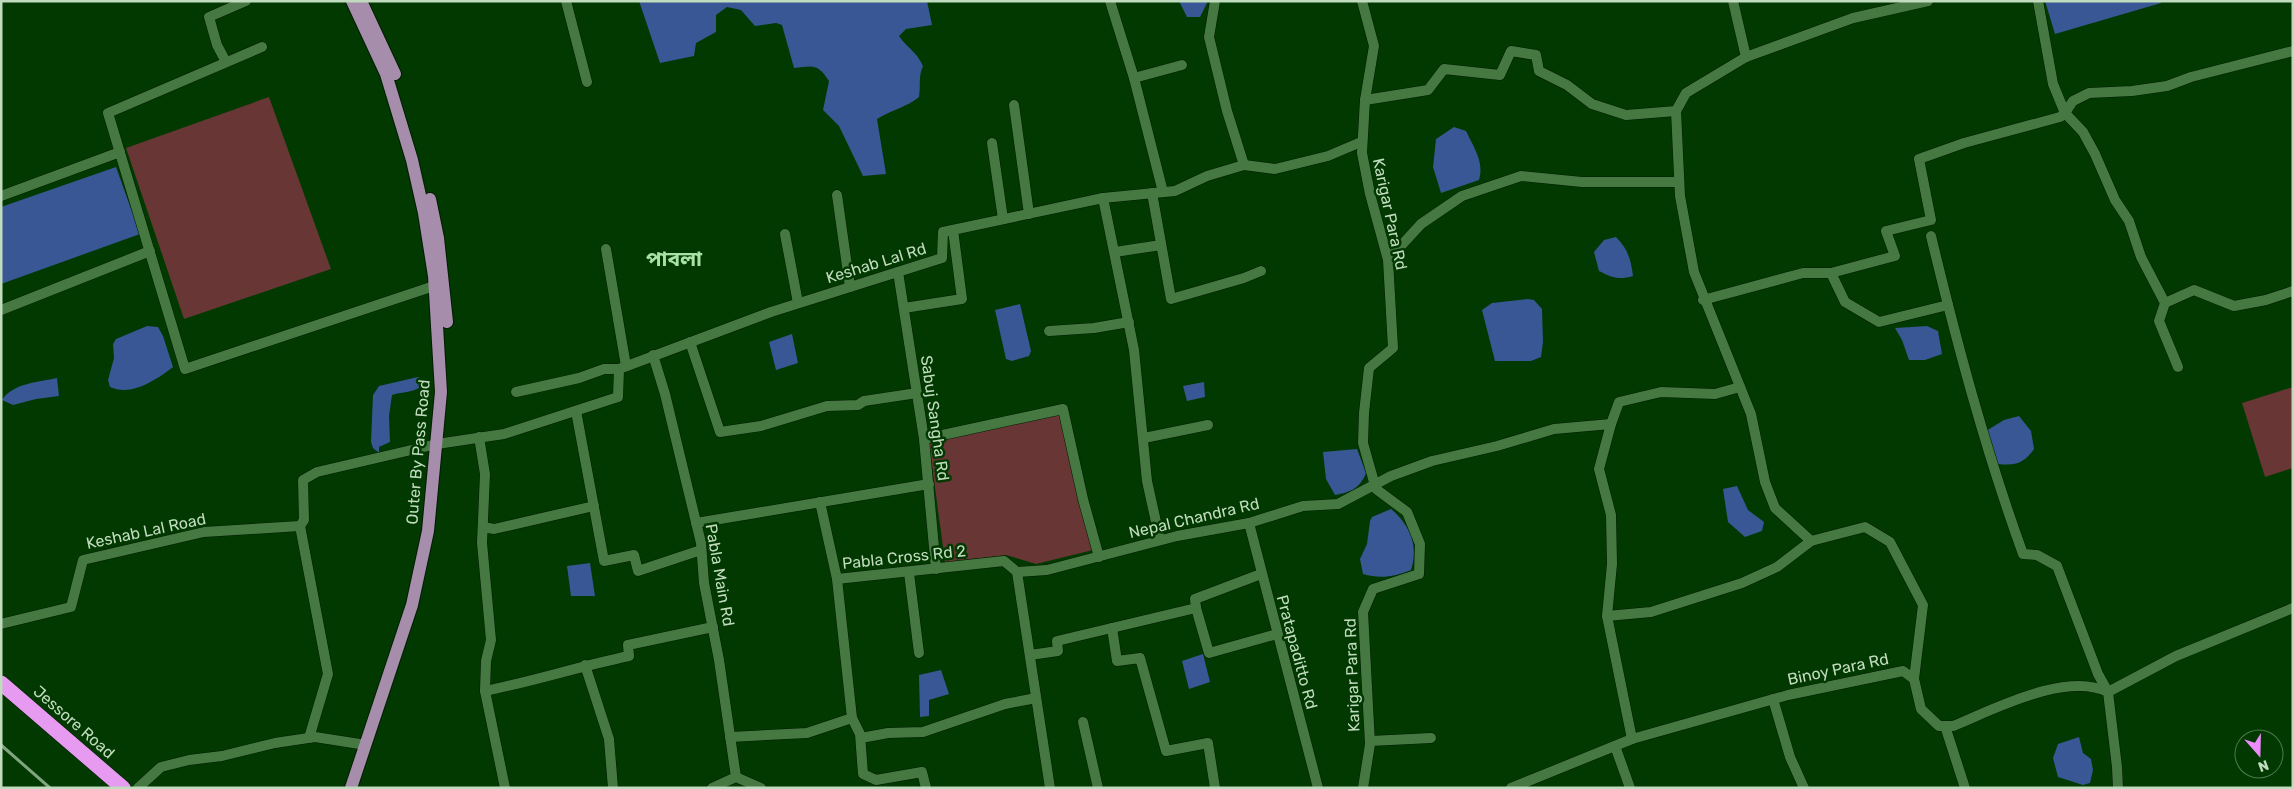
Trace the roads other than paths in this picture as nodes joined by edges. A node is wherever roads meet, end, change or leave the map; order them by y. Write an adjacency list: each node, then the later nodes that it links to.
1 (246, 1): 14 (street)
2 (352, 1): 45 (main road, Outer By Pass Road)
3 (361, 1): 69 (main road, Outer By Pass Road)
4 (566, 1): 17 (street)
5 (1110, 1): 16 (street)
6 (1215, 1): 25 (street)
7 (1362, 1): 18 (street, Karigar Para Rd)
8 (1733, 1): 13 (street)
9 (1928, 1): 13 (street)
10 (2038, 1): 21 (street)
11 (262, 47): 14 (street)
12 (2293, 51): 21 (street)
13 (1746, 57): 20 (street)
14 (226, 62): 24 (street)
15 (1182, 65): 16 (street)
16 (1134, 78): 27 (street)
17 (587, 82)
18 (1365, 100): 20 (street); 22 (street, Karigar Para Rd)
19 (1014, 105): 32 (street)
20 (1676, 111): 26 (street)
21 (2065, 113): 44 (street); 50 (street)
22 (1361, 142): 25 (street); 41 (street, Karigar Para Rd)
23 (992, 143): 33 (street)
24 (120, 152): 30 (street); 39 (street)
25 (1244, 165): 27 (street)
26 (1679, 182): 41 (street); 48 (street)
27 (1163, 192): 28 (street)
28 (1152, 193): 31 (street); 37 (street)
29 (836, 195): 46 (street)
30 (1, 196)
31 (1103, 198): 32 (street); 40 (street)
32 (1029, 214): 33 (street)
33 (1003, 219): 34 (street)
34 (953, 230): 43 (street, Keshab Lal Rd); 52 (street)
35 (785, 234): 49 (street)
36 (1932, 236): 51 (street)
37 (1161, 245): 40 (street); 42 (street)
38 (606, 249): 58 (street)
39 (150, 251): 45 (street); 53 (street)
40 (1115, 252): 54 (street)
41 (1388, 260): 71 (street, Karigar Para Rd)
42 (1261, 271)
43 (898, 272): 46 (street, Keshab Lal Rd); 52 (street, Sabuj Sangha Rd)
44 (1831, 273): 48 (street); 51 (street)
45 (434, 286): 69 (main road, Outer By Pass Road)
46 (850, 287): 49 (street, Keshab Lal Rd)
47 (2293, 291): 50 (street)
48 (1704, 300): 60 (street)
49 (798, 303): 56 (street, Keshab Lal Rd)
50 (2165, 303): 59 (street)
51 (1948, 305): 100 (street)
52 (904, 308): 62 (street, Sabuj Sangha Rd)
53 (1, 310)
54 (1128, 322): 55 (street); 67 (street)
55 (1049, 331)
56 (690, 342): 57 (street, Keshab Lal Rd); 62 (street)
57 (653, 355): 58 (street, Keshab Lal Rd); 74 (street, Pabla Main Rd)
58 (623, 367): 61 (street, Keshab Lal Rd); 63 (street)
59 (2178, 367)
60 (1740, 387): 64 (street); 79 (street)
61 (516, 392)
62 (917, 394): 68 (street, Sabuj Sangha Rd)
63 (576, 411): 66 (street); 73 (street)
64 (1611, 424): 71 (street, Nepal Chandra Rd); 89 (street)
65 (1208, 425): 67 (street)
66 (479, 438): 69 (street); 77 (street)
67 (1144, 438): 78 (street)
68 (924, 439): 70 (street, Sabuj Sangha Rd); 81 (street)
69 (440, 444): 76 (street); 112 (main road, Outer By Pass Road); 118 (main road, Outer By Pass Road)
70 (929, 484): 72 (street); 82 (street, Sabuj Sangha Rd)
71 (1374, 485): 75 (street, Nepal Chandra Rd); 111 (street, Karigar Para Rd)
72 (820, 502): 74 (street); 86 (street)
73 (594, 506): 77 (street); 80 (street)
74 (696, 523): 80 (street, Pabla Main Rd)
75 (1249, 523): 78 (street, Nepal Chandra Rd); 85 (street, Pratapaditto Rd)
76 (300, 526): 90 (street, Keshab Lal Road); 107 (street)
77 (483, 526): 99 (street)
78 (1160, 540): 81 (street, Nepal Chandra Rd)
79 (1811, 541): 89 (street); 97 (street)
80 (701, 550): 91 (street, Pabla Main Rd)
81 (1099, 557): 83 (street, Nepal Chandra Rd)
82 (936, 569): 83 (street, Pabla Cross Rd 2); 84 (street, Pabla Cross Rd 2)
83 (1017, 572): 95 (street)
84 (909, 573): 86 (street, Pabla Cross Rd 2); 94 (street)
85 (1261, 574): 87 (street); 93 (street, Pratapaditto Rd)
86 (837, 579): 103 (street, Pabla Cross Rd 2)
87 (1196, 608): 92 (street); 93 (street)
88 (2293, 608): 100 (street)
89 (1607, 616): 110 (street)
90 (1, 624)
91 (713, 627): 96 (street); 106 (street, Pabla Main Rd)
92 (1112, 628): 95 (street); 126 (street)
93 (1277, 634): 127 (street, Pratapaditto Rd)
94 (919, 653)
95 (1030, 655): 101 (street)
96 (585, 665): 99 (street); 120 (street)
97 (1914, 679): 102 (street, Binoy Para Rd); 105 (street)
98 (1, 683): 115 (highway, Jessore Road)
99 (485, 691): 119 (street)
100 (2108, 692): 105 (street); 133 (street)
101 (1036, 698): 108 (street); 124 (street)
102 (1773, 699): 110 (street, Binoy Para Rd); 131 (street)
103 (852, 718): 106 (street); 108 (street, Pabla Cross Rd 2)
104 (1083, 722): 125 (street)
105 (1945, 726): 132 (street)
106 (730, 737): 114 (street, Pabla Main Rd)
107 (310, 738): 112 (street); 116 (street)
108 (860, 738): 123 (street, Pabla Cross Rd 2)
109 (1430, 738): 111 (street)
110 (1632, 739): 113 (street, Binoy Para Rd)
111 (1370, 741): 128 (street, Karigar Para Rd)
112 (366, 745): 117 (main road, Outer By Pass Road)
113 (1615, 746): 129 (street, Binoy Para Rd); 130 (street)
114 (736, 777): 121 (street); 122 (street)
115 (124, 788)
116 (138, 788)
117 (351, 788)
118 (357, 788)
119 (505, 788)
120 (613, 788)
121 (712, 788)
122 (761, 788)
123 (926, 788)
124 (1050, 788)
125 (1098, 788)
126 (1215, 788)
127 (1318, 788)
128 (1363, 788)
129 (1511, 788)
130 (1630, 788)
131 (1804, 788)
132 (1965, 788)
133 (2118, 788)

